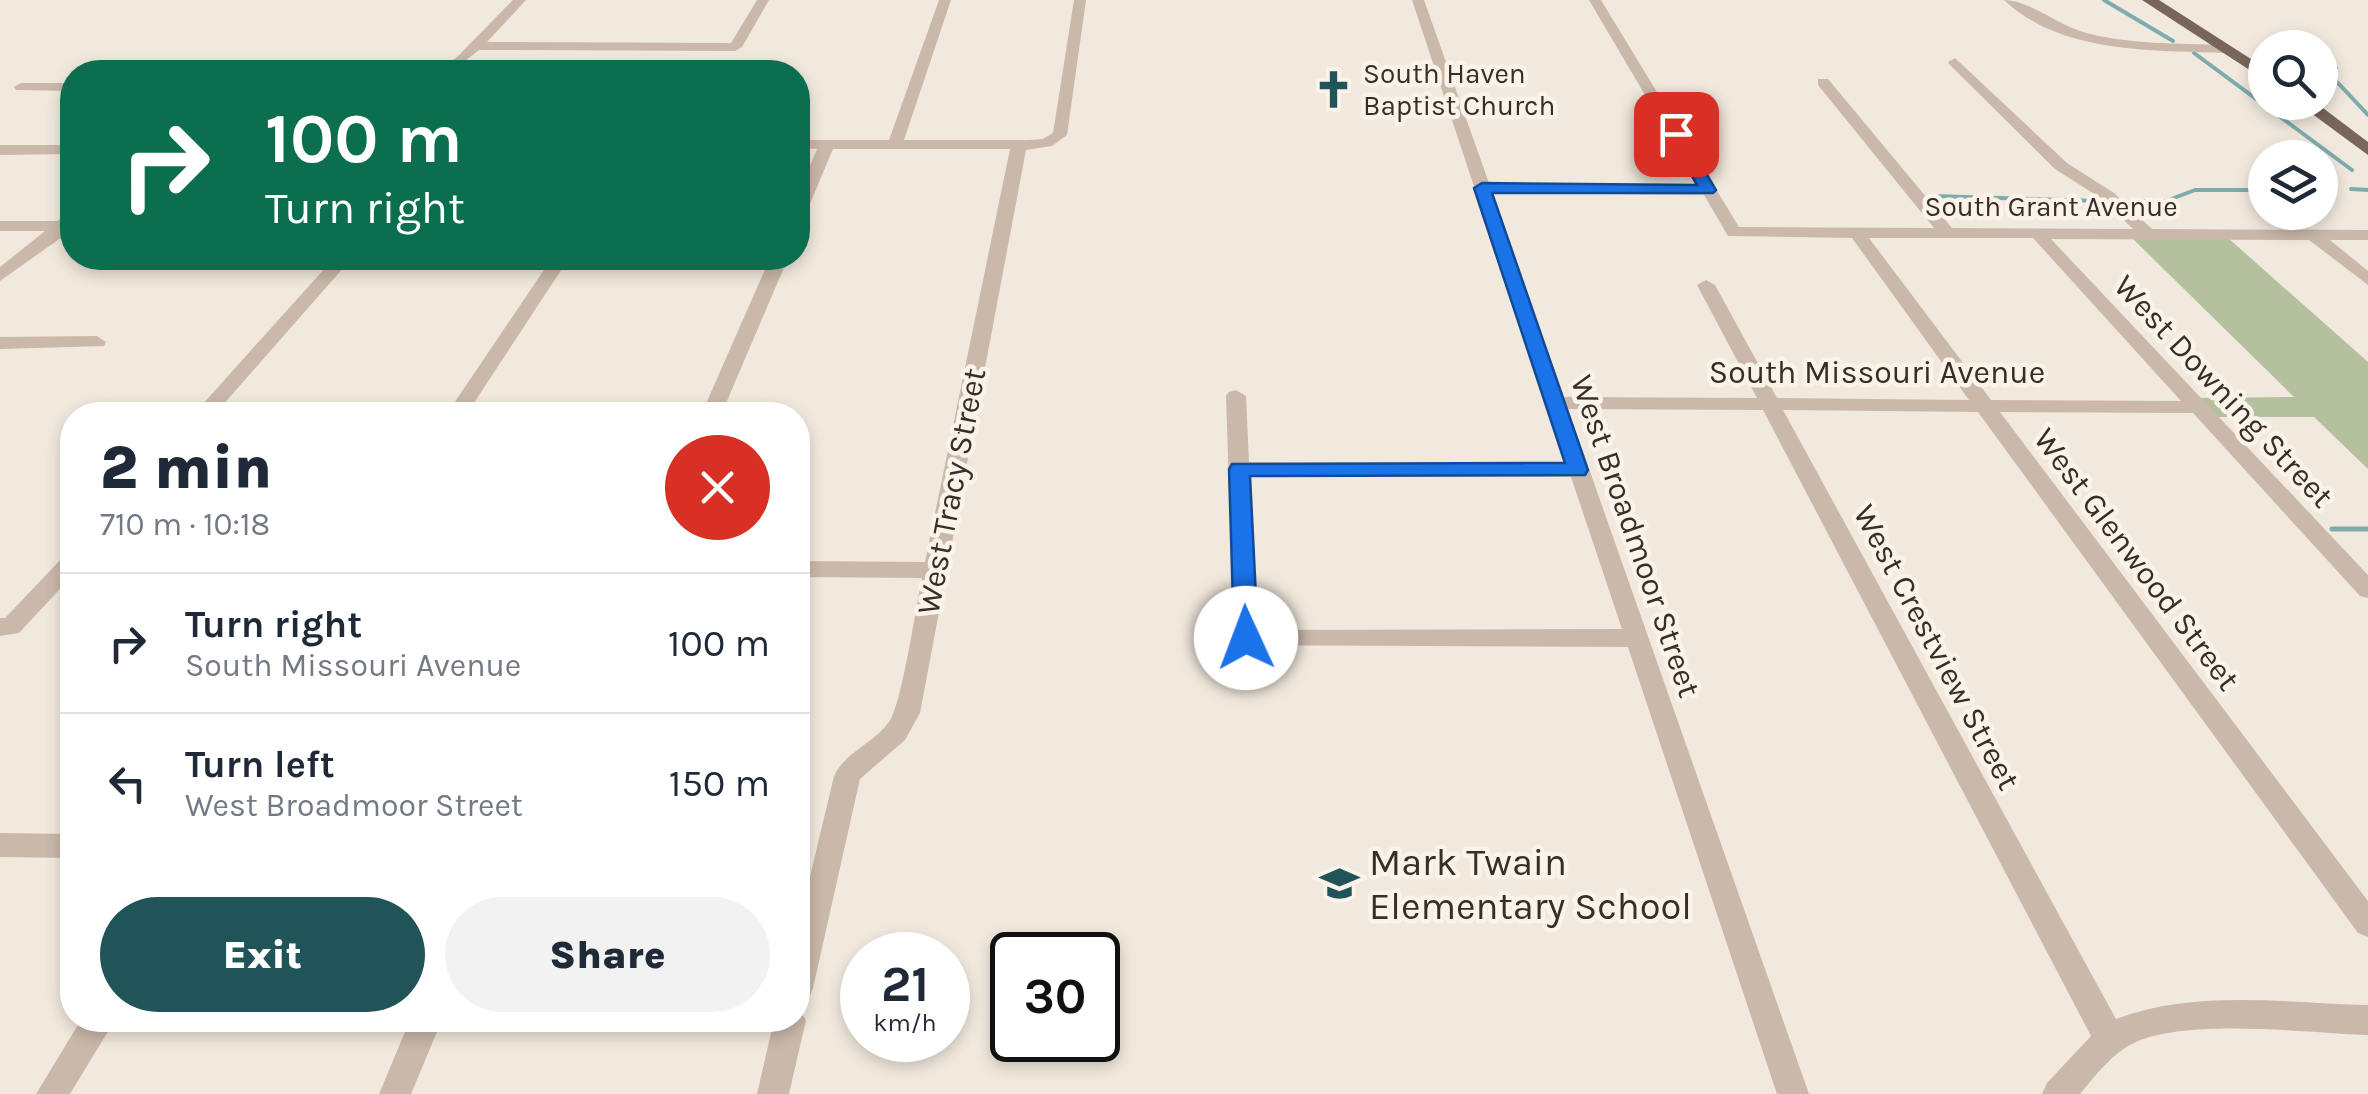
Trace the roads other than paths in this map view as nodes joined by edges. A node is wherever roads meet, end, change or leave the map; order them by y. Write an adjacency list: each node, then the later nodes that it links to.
1 (520, 0): 9 (street)
2 (763, 0): 9 (street)
3 (945, 0): 20 (street)
4 (1080, 0): 21 (street)
5 (1418, 0): 26 (street, West Broadmoor Street)
6 (1595, 0): 27 (street)
7 (2010, 0): 10 (street)
8 (2149, 0): 10 (main road)
9 (476, 46): 11 (street)
10 (2225, 49): 13 (main road)
11 (458, 60)
12 (1954, 62): 34 (street)
13 (2248, 63)
14 (1823, 82): 32 (street)
15 (21, 86): 16 (street)
16 (60, 87)
17 (2328, 120): 24 (main road)
18 (810, 144): 19 (street)
19 (827, 144): 20 (street); 25 (street)
20 (895, 144): 21 (street)
21 (1019, 145): 56 (street, West Tracy Street)
22 (0, 150): 23 (street)
23 (60, 150)
24 (2368, 150)
25 (810, 184)
26 (1482, 188): 27 (street); 49 (street, West Broadmoor Street)
27 (1708, 190): 31 (street, South Grant Avenue)
28 (60, 223): 29 (street)
29 (0, 226)
30 (60, 230): 40 (street)
31 (1856, 232): 32 (street, South Grant Avenue); 51 (street, West Glenwood Street)
32 (1947, 232): 33 (street, South Grant Avenue)
33 (2037, 233): 34 (street, South Grant Avenue); 52 (street, West Downing Street)
34 (2148, 234): 35 (street, South Grant Avenue)
35 (2312, 234): 36 (street, South Grant Avenue); 41 (street)
36 (2368, 235)
37 (333, 270): 46 (street)
38 (552, 270): 47 (street)
39 (773, 270): 48 (street)
40 (0, 276)
41 (2368, 280)
42 (1706, 285): 50 (street, West Crestview Street)
43 (96, 342): 44 (street)
44 (0, 343)
45 (1236, 396): 53 (street)
46 (216, 402)
47 (465, 402)
48 (717, 402)
49 (1555, 403): 50 (street, South Missouri Avenue); 54 (street, West Broadmoor Street)
50 (1770, 404): 51 (street, South Missouri Avenue); 69 (street, West Crestview Street)
51 (1983, 405): 52 (street, South Missouri Avenue); 63 (street, West Glenwood Street)
52 (2198, 407): 58 (street, West Downing Street)
53 (1240, 469): 54 (street); 60 (street)
54 (1578, 470): 60 (street, West Broadmoor Street)
55 (810, 570): 56 (street)
56 (936, 570): 64 (street, West Tracy Street)
57 (60, 575): 59 (street)
58 (2368, 590)
59 (6, 627)
60 (1638, 638): 73 (street, West Broadmoor Street)
61 (0, 846): 62 (street)
62 (60, 846)
63 (2368, 924)
64 (810, 936)
65 (2368, 1020): 69 (street)
66 (91, 1032): 70 (street)
67 (421, 1032): 71 (street)
68 (787, 1032): 72 (street)
69 (2110, 1040): 74 (street)
70 (52, 1094)
71 (395, 1094)
72 (773, 1094)
73 (1794, 1094)
74 (2058, 1094)

